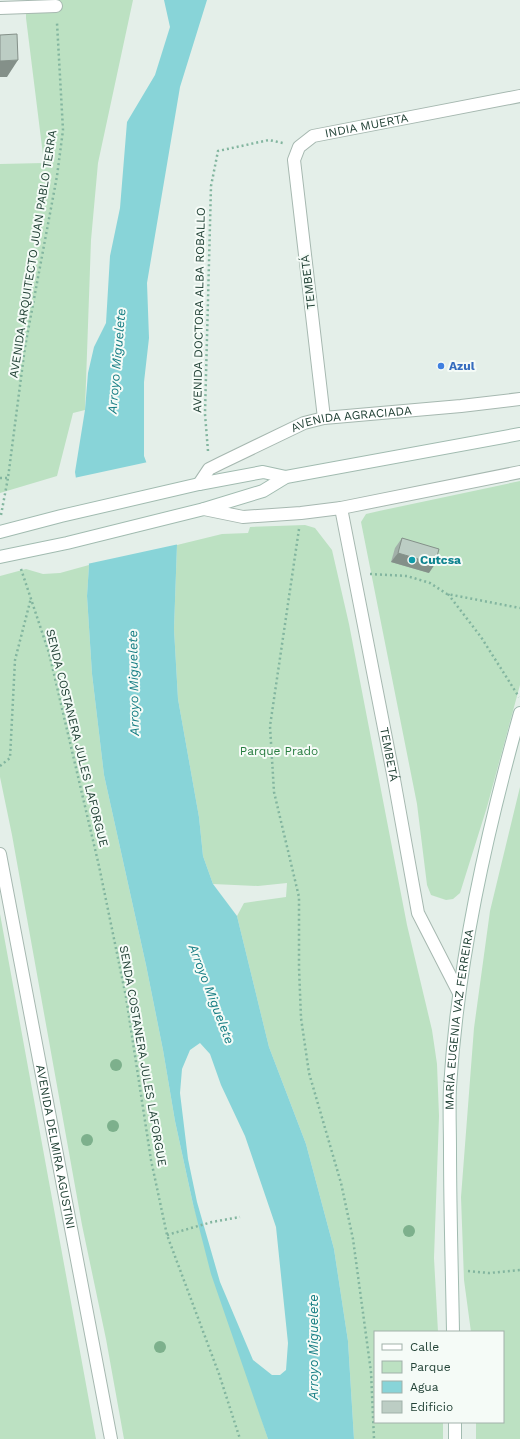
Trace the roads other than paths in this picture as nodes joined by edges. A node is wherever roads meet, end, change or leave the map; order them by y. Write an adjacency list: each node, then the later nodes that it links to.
1 (56, 6): 2 (street)
2 (0, 8)
3 (520, 96): 4 (street, INDIA MUERTA)
4 (299, 147): 6 (street, TEMBETÁ)
5 (520, 399): 6 (street, AVENIDA AGRACIADA)
6 (324, 418): 10 (street, AVENIDA AGRACIADA)
7 (520, 434): 9 (street)
8 (520, 472): 11 (street)
9 (286, 477): 10 (street); 12 (street)
10 (199, 484): 13 (street)
11 (341, 508): 12 (street); 17 (street, TEMBETÁ)
12 (204, 509): 14 (street)
13 (0, 532)
14 (0, 557)
15 (520, 713): 17 (street, MARÍA EUGENIA VAZ FERREIRA)
16 (0, 854): 20 (street, AVENIDA DELMIRA AGUSTINI)
17 (459, 993): 18 (street, MARÍA EUGENIA VAZ FERREIRA)
18 (453, 1331)
19 (455, 1423): 21 (street)
20 (111, 1439)
21 (455, 1439)

